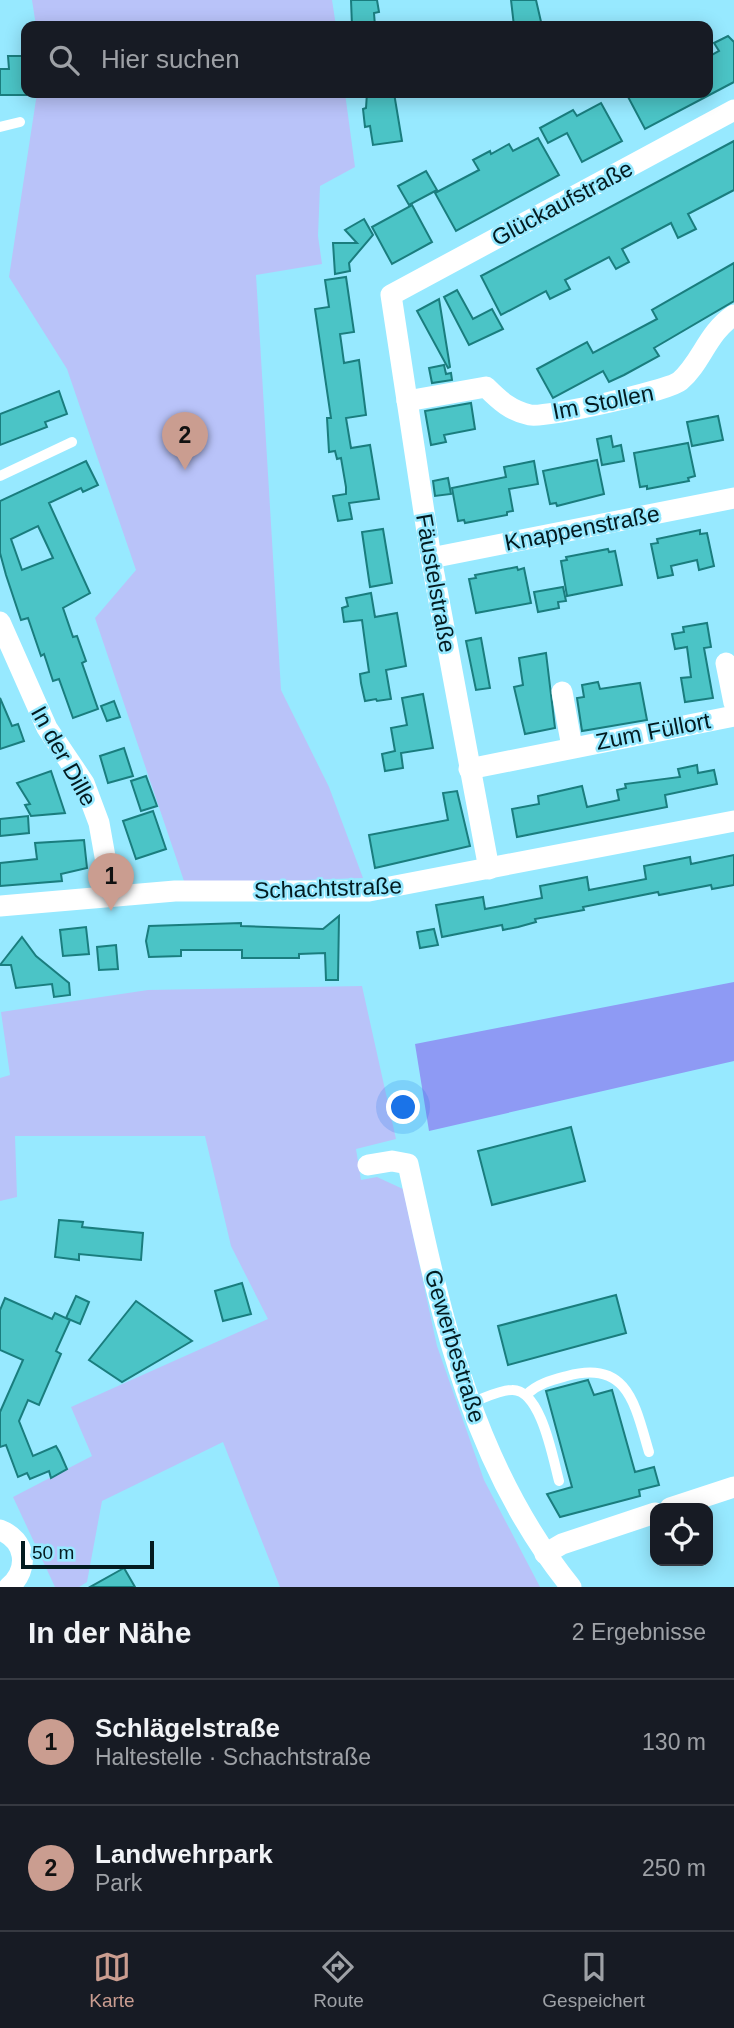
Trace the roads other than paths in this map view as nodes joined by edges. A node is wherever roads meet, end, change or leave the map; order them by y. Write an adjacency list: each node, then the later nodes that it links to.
1 (734, 110): 4 (street, Glückaufstraße)
2 (20, 122): 3 (lane)
3 (0, 127)
4 (391, 296): 6 (street, Fäustelstraße)
5 (734, 315): 6 (street, Im Stollen)
6 (407, 401): 10 (street, Fäustelstraße)
7 (72, 442): 8 (lane)
8 (0, 476)
9 (734, 498): 10 (street, Knappenstraße)
10 (431, 558): 17 (street, Fäustelstraße)
11 (0, 622): 20 (street, In der Dille)
12 (726, 663): 14 (street, Zum Füllort)
13 (562, 691): 16 (street, Zum Füllort)
14 (734, 703)
15 (734, 716): 16 (street, Zum Füllort)
16 (572, 747): 17 (street, Zum Füllort)
17 (469, 769): 19 (street, Fäustelstraße)
18 (734, 821): 19 (street, Schachtstraße)
19 (489, 869): 20 (street, Schachtstraße)
20 (112, 896): 21 (street, Schachtstraße)
21 (0, 906)
22 (368, 1165): 24 (street, Gewerbestraße)
23 (527, 1394): 24 (lane); 25 (lane); 26 (lane)
24 (470, 1403): 31 (street, Gewerbestraße)
25 (649, 1452)
26 (559, 1481)
27 (734, 1487): 28 (street)
28 (685, 1503)
29 (650, 1515): 31 (street)
30 (0, 1530): 32 (street)
31 (545, 1555): 33 (street, Gewerbestraße)
32 (18, 1584)
33 (571, 1587)

